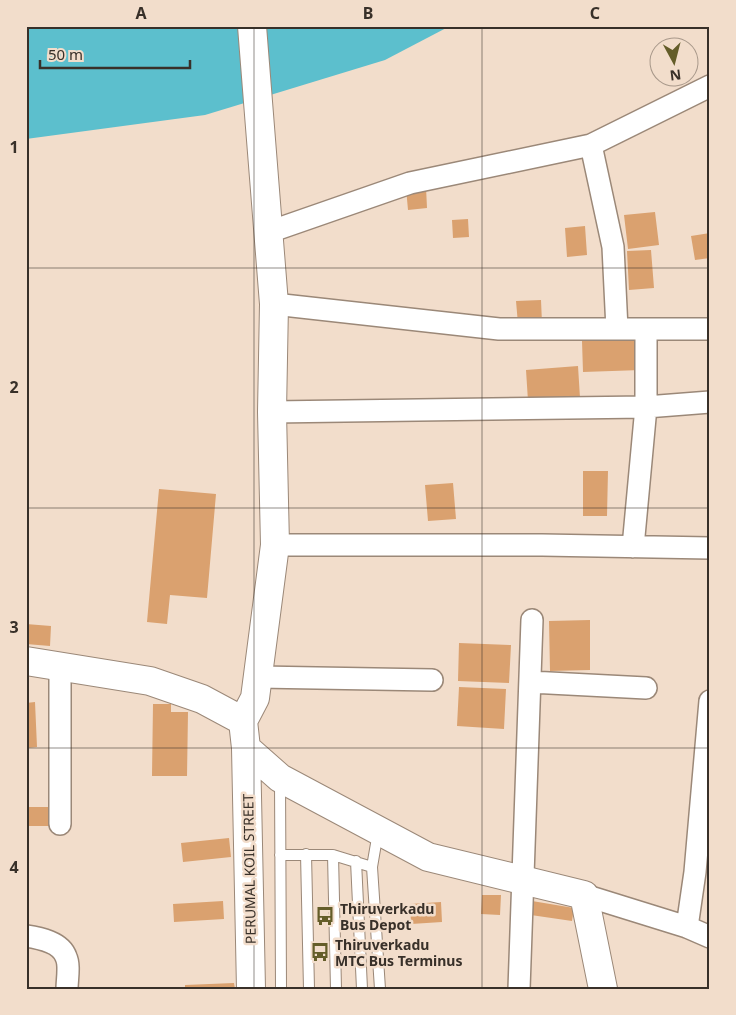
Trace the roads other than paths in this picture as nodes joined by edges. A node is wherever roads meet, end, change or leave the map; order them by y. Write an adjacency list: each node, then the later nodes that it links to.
1 (252, 26): 4 (street)
2 (710, 86): 3 (street)
3 (591, 145): 4 (street); 6 (street)
4 (269, 232): 5 (street)
5 (274, 304): 6 (street); 11 (street)
6 (617, 329): 8 (street)
7 (710, 329): 8 (street)
8 (646, 330): 10 (street)
9 (710, 402): 10 (street)
10 (646, 407): 11 (street); 13 (street)
11 (272, 412): 12 (street)
12 (275, 545): 13 (street); 18 (street)
13 (632, 547): 14 (street)
14 (710, 548)
15 (532, 620): 20 (street)
16 (26, 661): 17 (street)
17 (60, 666): 23 (street); 26 (street)
18 (259, 677): 19 (street); 23 (street)
19 (432, 680)
20 (530, 682): 21 (street); 34 (street)
21 (646, 688)
22 (710, 701): 33 (street)
23 (243, 722): 24 (street, PERUMAL KOIL STREET)
24 (246, 748): 25 (street); 40 (street, PERUMAL KOIL STREET)
25 (280, 778): 27 (street); 29 (lane)
26 (60, 824)
27 (378, 831): 32 (lane); 34 (street)
28 (306, 854): 29 (lane); 30 (lane); 42 (lane)
29 (280, 855): 41 (lane)
30 (333, 855): 31 (lane); 43 (lane)
31 (356, 862): 32 (lane); 44 (lane)
32 (372, 867): 45 (lane)
33 (702, 873): 36 (street)
34 (523, 882): 35 (street); 46 (street)
35 (584, 895): 36 (street); 47 (street)
36 (687, 927): 38 (street)
37 (26, 936): 39 (street)
38 (710, 936)
39 (67, 989)
40 (251, 989)
41 (281, 989)
42 (309, 989)
43 (336, 989)
44 (362, 989)
45 (380, 989)
46 (519, 989)
47 (603, 989)

